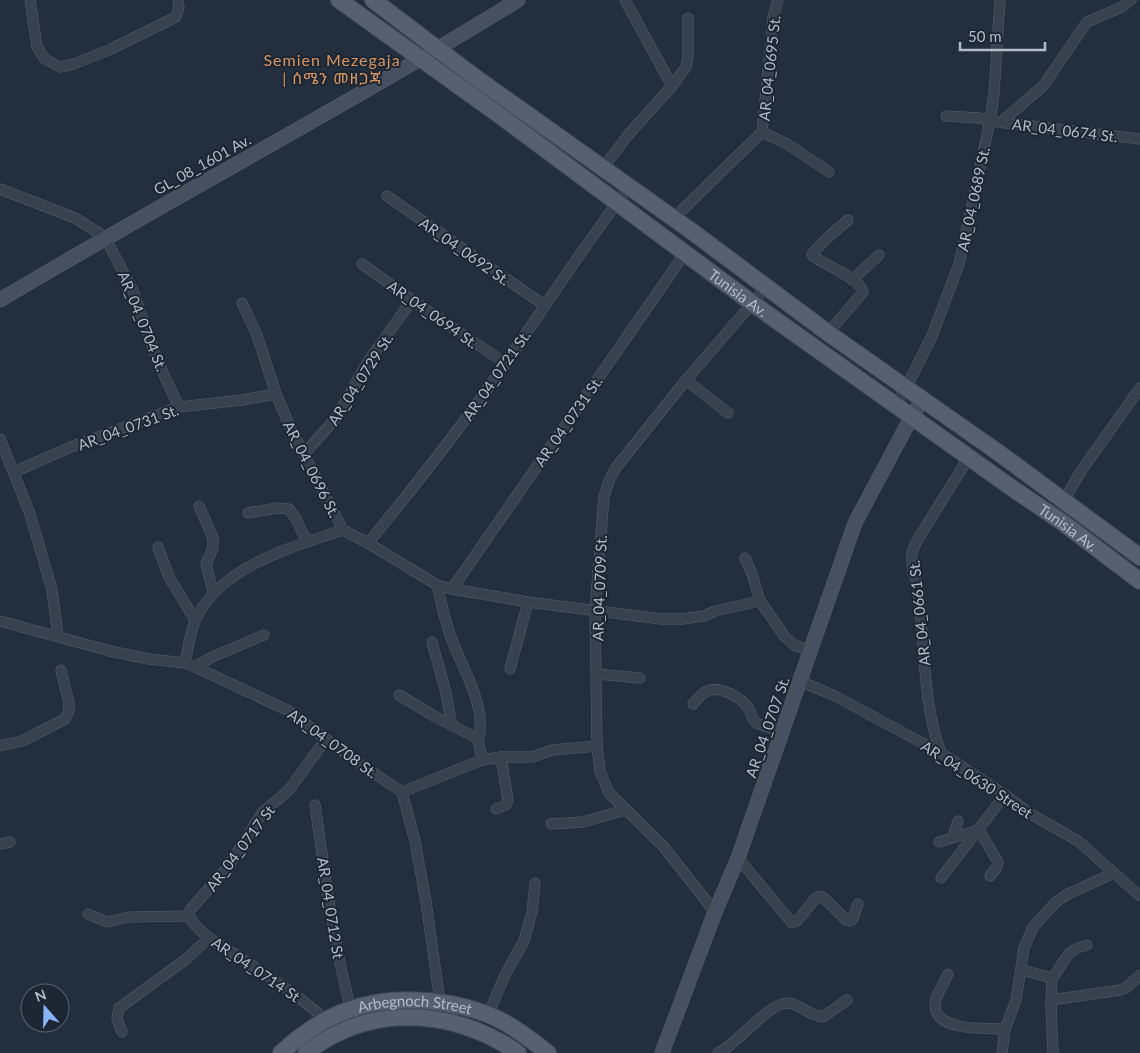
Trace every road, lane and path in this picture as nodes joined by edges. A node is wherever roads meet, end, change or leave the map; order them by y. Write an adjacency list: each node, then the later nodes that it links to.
1 (30, 0): 2 (street)
2 (178, 0)
3 (339, 0): 12 (main road, Tunisia Av.)
4 (373, 0): 11 (main road, Tunisia Av.)
5 (518, 0): 11 (street, GL_08_1601 Av.)
6 (625, 0): 13 (street)
7 (778, 0): 17 (street, AR_04_0695 St.)
8 (1000, 0): 15 (street, AR_04_0689 St.)
9 (1131, 0): 16 (street)
10 (688, 18): 13 (street)
11 (439, 49): 12 (street, GL_08_1601 Av.); 19 (main road, Tunisia Av.)
12 (420, 60): 24 (main road, Tunisia Av.); 27 (street, GL_08_1601 Av.)
13 (672, 86): 19 (street)
14 (946, 116): 15 (street, AR_04_0674 St.)
15 (990, 121): 16 (street, AR_04_0674 St.); 41 (street, AR_04_0689 St.)
16 (1001, 122): 18 (street, AR_04_0674 St.)
17 (762, 132): 20 (street); 25 (street, AR_04_0695 St.)
18 (1140, 139)
19 (603, 168): 21 (main road, Tunisia Av.)
20 (829, 172)
21 (629, 187): 24 (street, AR_04_0721 St.); 25 (main road, Tunisia Av.)
22 (0, 189): 27 (street)
23 (387, 196): 37 (street, AR_04_0692 St.)
24 (617, 203): 28 (main road, Tunisia Av.); 37 (street, AR_04_0721 St.)
25 (673, 219): 32 (main road, Tunisia Av.)
26 (848, 220): 31 (street)
27 (105, 237): 33 (street, GL_08_1601 Av.); 46 (street, AR_04_0704 St.)
28 (685, 253): 36 (main road, Tunisia Av.); 64 (street, AR_04_0731 St.)
29 (879, 255): 31 (street)
30 (362, 264): 34 (street, AR_04_0694 St.)
31 (852, 280): 38 (street)
32 (767, 286): 36 (street, AR_04_0709 St.); 38 (main road, Tunisia Av.)
33 (0, 300)
34 (412, 300): 39 (street, AR_04_0694 St.); 50 (street, AR_04_0729 St.)
35 (242, 303): 43 (street, AR_04_0696 St.)
36 (752, 303): 40 (street, AR_04_0709 St.); 45 (main road, Tunisia Av.)
37 (544, 305): 39 (street, AR_04_0721 St.)
38 (828, 333): 41 (main road, Tunisia Av.)
39 (505, 363): 58 (street, AR_04_0721 St.)
40 (686, 380): 47 (street); 68 (street, AR_04_0709 St.)
41 (906, 388): 44 (main road, Tunisia Av.); 45 (street, AR_04_0689 St.)
42 (1140, 388): 53 (street)
43 (276, 394): 46 (street, AR_04_0731 St.); 50 (street, AR_04_0696 St.)
44 (923, 399): 48 (street, AR_04_0707 St.); 53 (main road, Tunisia Av.)
45 (895, 404): 48 (main road, Tunisia Av.)
46 (179, 406): 52 (street, AR_04_0731 St.)
47 (728, 413)
48 (912, 416): 51 (main road, Tunisia Av.); 74 (street, AR_04_0707 St.)
49 (0, 439): 52 (street)
50 (304, 454): 56 (street, AR_04_0696 St.)
51 (969, 457): 62 (main road, Tunisia Av.); 89 (street, AR_04_0661 St.)
52 (14, 472): 72 (street)
53 (1064, 500): 60 (main road, Tunisia Av.)
54 (199, 506): 65 (street)
55 (248, 513): 57 (street)
56 (343, 530): 57 (street); 58 (street, AR_04_0696 St.)
57 (307, 542): 65 (street)
58 (368, 543): 63 (street, AR_04_0696 St.)
59 (158, 547): 69 (street)
60 (1140, 556)
61 (745, 558): 66 (street)
62 (1140, 581)
63 (437, 585): 64 (street, AR_04_0696 St.); 86 (street)
64 (452, 589): 67 (street, AR_04_0696 St.)
65 (214, 592): 69 (street)
66 (760, 600): 68 (street, AR_04_0696 St.); 74 (street)
67 (528, 602): 68 (street, AR_04_0696 St.); 76 (street)
68 (595, 610): 78 (street, AR_04_0709 St.)
69 (195, 620): 75 (street)
70 (0, 621): 72 (street, AR_04_0708 St.)
71 (264, 635): 75 (street)
72 (58, 636): 75 (street, AR_04_0708 St.)
73 (432, 642): 83 (street)
74 (810, 651): 80 (street, AR_04_0707 St.)
75 (190, 666): 85 (street, AR_04_0708 St.)
76 (510, 669)
77 (61, 670): 87 (street)
78 (597, 674): 79 (street); 88 (street, AR_04_0709 St.)
79 (640, 678)
80 (800, 681): 84 (street, AR_04_0707 St.); 89 (street, AR_04_0630 Street)
81 (399, 695): 83 (street)
82 (693, 704): 84 (street)
83 (452, 726): 86 (street)
84 (782, 732): 102 (street, AR_04_0707 St.)
85 (326, 739): 92 (street, AR_04_0708 St.); 110 (street, AR_04_0717 St)
86 (478, 739): 91 (street)
87 (0, 746)
88 (597, 746): 90 (street); 96 (street, AR_04_0709 St.)
89 (941, 753): 93 (street, AR_04_0630 Street)
90 (501, 757): 91 (street); 95 (street)
91 (482, 760): 92 (street)
92 (402, 792): 120 (street)
93 (1005, 795): 99 (street); 103 (street, AR_04_0630 Street)
94 (315, 805): 121 (street, AR_04_0712 St)
95 (496, 809)
96 (626, 810): 98 (street); 109 (street, AR_04_0709 St.)
97 (958, 821): 100 (street)
98 (551, 824)
99 (980, 830): 100 (street); 104 (street); 105 (street)
100 (953, 837): 101 (street)
101 (939, 842)
102 (738, 858): 108 (street); 109 (street, AR_04_0707 St.)
103 (1114, 873): 107 (street, AR_04_0630 Street); 114 (street)
104 (990, 876)
105 (942, 878)
106 (535, 883): 122 (street)
107 (1140, 896)
108 (858, 904)
109 (715, 912): 130 (street, AR_04_0707 St.)
110 (189, 913): 111 (street); 112 (street, AR_04_0714 St)
111 (88, 914)
112 (209, 938): 123 (street, AR_04_0714 St); 125 (street)
113 (1086, 945): 117 (street)
114 (1022, 970): 117 (street); 124 (street)
115 (948, 974): 124 (street)
116 (1140, 975): 119 (street)
117 (1052, 978): 119 (street)
118 (847, 1000): 131 (street)
119 (1051, 1000): 133 (street)
120 (440, 1002): 121 (main road, Arbegnoch Street); 122 (main road, Arbegnoch Street)
121 (350, 1010): 123 (main road, Arbegnoch Street)
122 (488, 1015): 129 (main road, Arbegnoch Street)
123 (326, 1020): 126 (main road, Arbegnoch Street)
124 (1006, 1029): 132 (street)
125 (122, 1032)
126 (281, 1053)
127 (306, 1053): 128 (main road, Arbegnoch Street)
128 (518, 1053)
129 (548, 1053)
130 (662, 1053)
131 (719, 1053)
132 (1002, 1053)
133 (1053, 1053)

